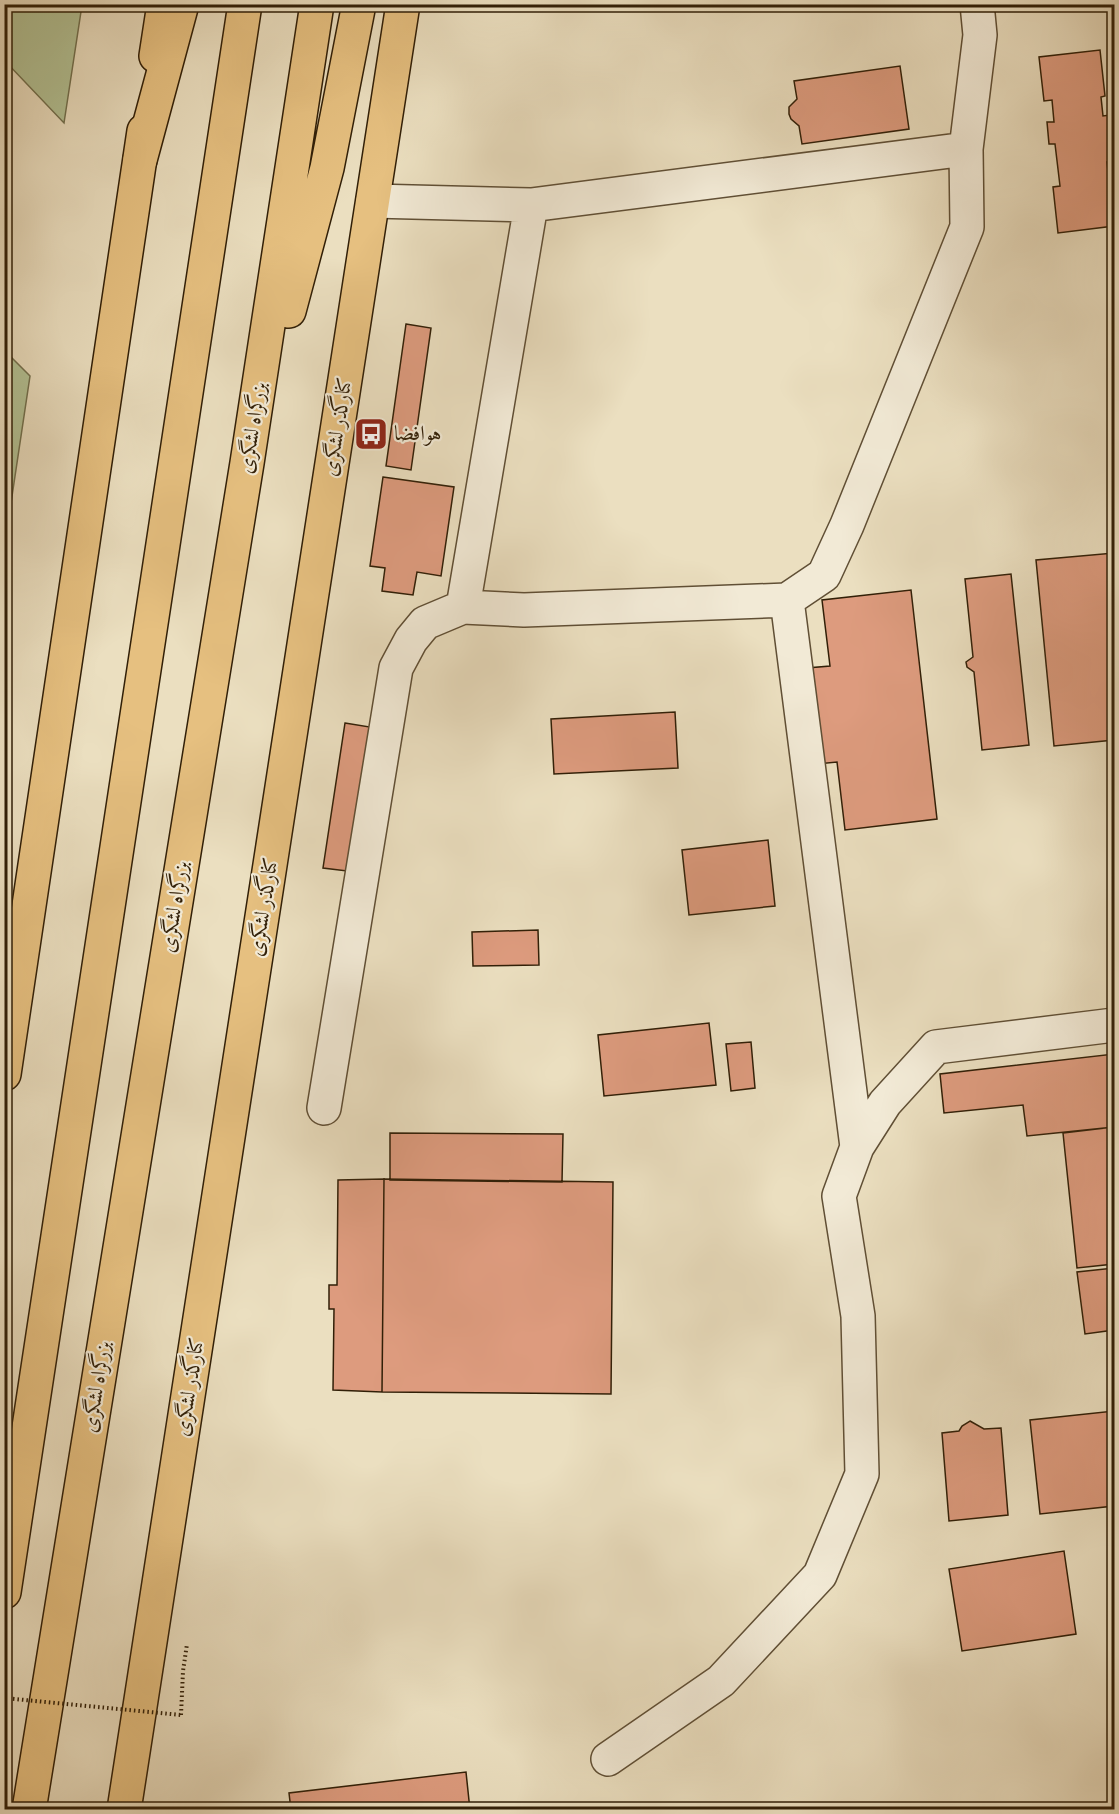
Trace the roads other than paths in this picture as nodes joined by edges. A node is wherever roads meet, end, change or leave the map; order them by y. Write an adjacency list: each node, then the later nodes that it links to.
1 (164, 4): 9 (main road)
2 (182, 4): 9 (main road)
3 (245, 4): 20 (main road)
4 (317, 4): 12 (main road, بزرگراه لشگری)
5 (359, 4): 12 (main road)
6 (403, 4): 10 (main road, کنارگذر لشگری)
7 (978, 4): 8 (lane)
8 (966, 149): 11 (lane); 13 (lane)
9 (140, 160): 16 (main road)
10 (373, 201): 11 (lane); 23 (main road, کنارگذر لشگری)
11 (531, 206): 14 (lane)
12 (247, 463): 22 (main road, بزرگراه لشگری)
13 (787, 600): 14 (lane); 19 (lane)
14 (463, 607): 18 (lane)
15 (1114, 1025): 19 (lane)
16 (8, 1046): 17 (main road)
17 (4, 1074)
18 (324, 1108)
19 (857, 1147): 21 (lane)
20 (4, 1592)
21 (608, 1759)
22 (29, 1809)
23 (124, 1809)

